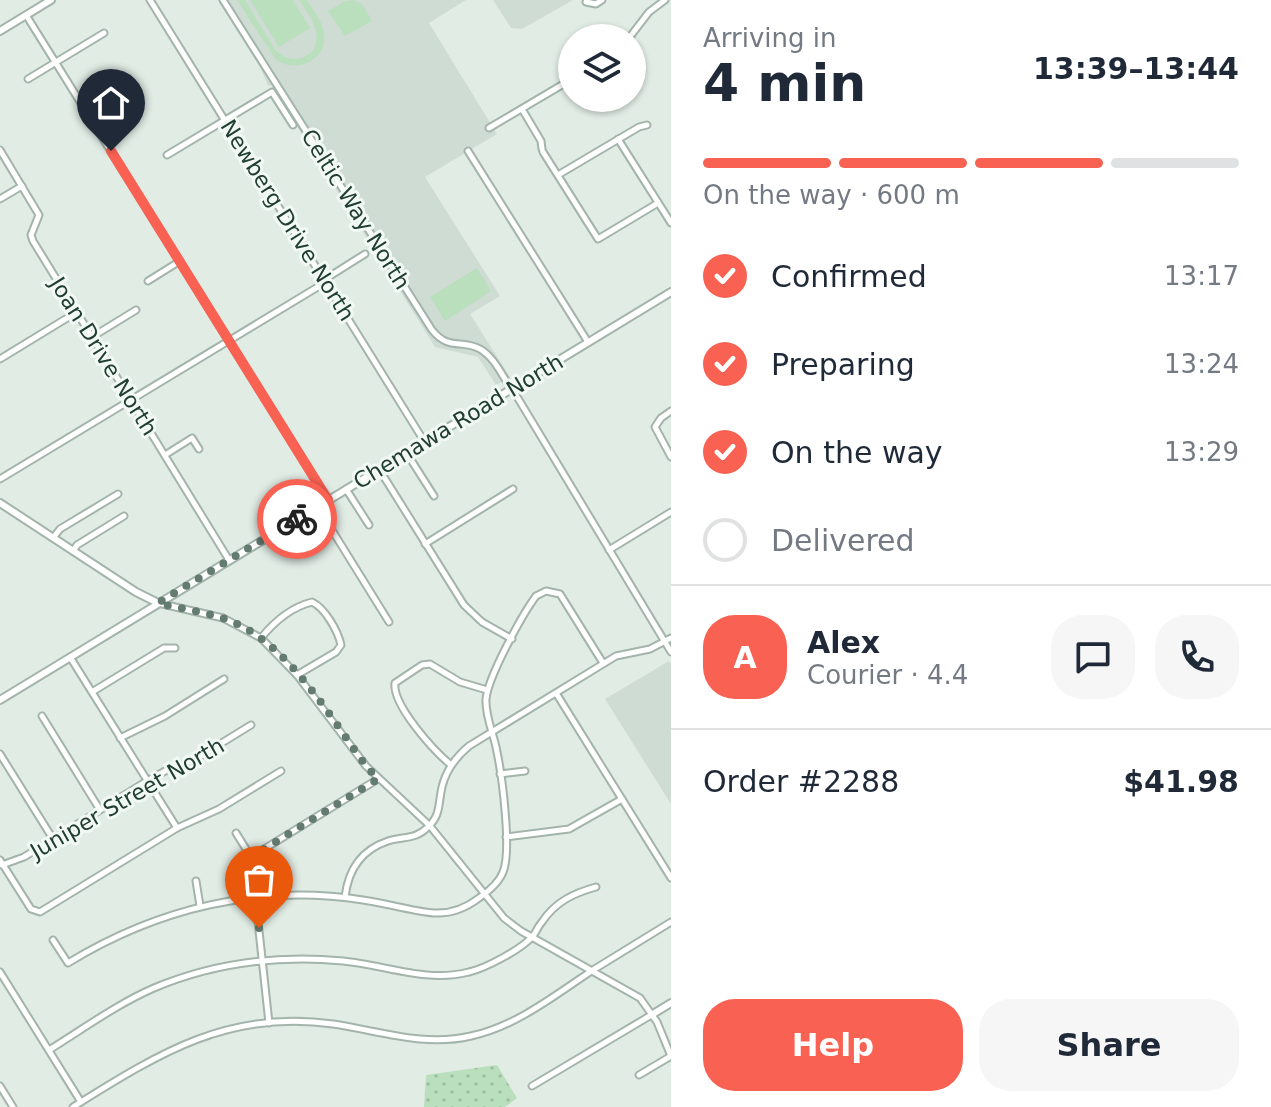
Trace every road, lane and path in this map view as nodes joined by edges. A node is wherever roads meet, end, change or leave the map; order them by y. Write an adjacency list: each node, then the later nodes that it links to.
1 (51, 0): 7 (street)
2 (150, 0): 15 (street, Newberg Drive North)
3 (223, 0): 39 (street, Celtic Way North)
4 (602, 0): 6 (street)
5 (665, 0): 8 (street)
6 (586, 2)
7 (26, 15): 9 (street); 11 (street)
8 (640, 24)
9 (0, 31)
10 (104, 33): 11 (street)
11 (56, 62): 12 (street); 29 (street)
12 (28, 79)
13 (558, 87): 14 (street)
14 (522, 109): 18 (street); 23 (street)
15 (225, 120): 16 (street); 22 (street); 31 (street, Newberg Drive North)
16 (293, 125)
17 (647, 125): 19 (street)
18 (489, 128)
19 (618, 139): 23 (street); 26 (street)
20 (0, 150): 24 (street, Joan Drive North)
21 (468, 151): 37 (street)
22 (167, 155)
23 (558, 175): 26 (street)
24 (22, 186): 25 (street); 34 (street, Joan Drive North)
25 (0, 199)
26 (658, 203): 27 (street)
27 (671, 223)
28 (365, 254): 31 (street)
29 (180, 261): 30 (street); 36 (street)
30 (148, 281)
31 (326, 282): 36 (street); 42 (street, Newberg Drive North)
32 (671, 292): 37 (street, Chemawa Road North)
33 (136, 310): 35 (street)
34 (77, 312): 35 (street, Joan Drive North); 38 (street)
35 (92, 337): 40 (street, Joan Drive North)
36 (230, 341): 40 (street); 53 (street)
37 (588, 342): 39 (street, Chemawa Road North)
38 (0, 359)
39 (511, 389): 42 (street, Chemawa Road North); 61 (street, Celtic Way North)
40 (131, 400): 45 (street, Joan Drive North); 48 (street)
41 (671, 411): 46 (street)
42 (424, 441): 44 (street, Chemawa Road North)
43 (199, 449): 45 (street)
44 (406, 452): 47 (street, Chemawa Road North); 52 (street)
45 (165, 455): 63 (street, Joan Drive North)
46 (671, 457)
47 (379, 469): 49 (street, Chemawa Road North); 60 (street)
48 (0, 479)
49 (346, 489): 53 (street, Chemawa Road North); 58 (street)
50 (513, 489): 60 (street)
51 (118, 494): 59 (street)
52 (434, 496)
53 (328, 500): 55 (street, Chemawa Road North)
54 (0, 503): 59 (street)
55 (317, 506): 63 (street, Chemawa Road North); 65 (street)
56 (671, 512): 61 (street)
57 (124, 516): 62 (street)
58 (369, 525)
59 (53, 538): 62 (street)
60 (425, 544): 68 (street)
61 (609, 550): 69 (street, Celtic Way North)
62 (73, 551): 64 (street)
63 (229, 560): 64 (street, Chemawa Road North)
64 (158, 603): 66 (street); 72 (street, Chemawa Road North)
65 (389, 622)
66 (261, 638): 74 (street); 74 (street)
67 (671, 638): 69 (street)
68 (512, 639): 73 (street); 76 (street)
69 (665, 642): 71 (street, Celtic Way North); 73 (street)
70 (175, 648): 77 (street)
71 (671, 652)
72 (70, 657): 77 (street); 79 (street, Chemawa Road North)
73 (603, 663): 78 (street)
74 (297, 675): 89 (street)
75 (224, 679): 83 (street)
76 (487, 690): 82 (street); 85 (street)
77 (92, 692): 83 (street)
78 (556, 693): 82 (street); 91 (street)
79 (0, 700)
80 (42, 716): 92 (street)
81 (251, 725): 90 (street, Juniper Street North)
82 (492, 731): 85 (street); 88 (street)
83 (120, 738): 90 (street)
84 (0, 754): 97 (street)
85 (451, 765): 93 (street)
86 (281, 771): 94 (street)
87 (525, 771): 88 (street)
88 (500, 774): 96 (street)
89 (378, 779): 93 (street); 98 (street)
90 (147, 781): 92 (street, Juniper Street North); 94 (street)
91 (622, 799): 96 (street); 100 (street)
92 (100, 810): 97 (street, Juniper Street North)
93 (430, 826): 103 (street); 105 (street)
94 (177, 828): 99 (street)
95 (236, 833): 98 (street)
96 (506, 837): 103 (street)
97 (53, 839): 99 (street, Juniper Street North)
98 (251, 857): 104 (street)
99 (1, 863)
100 (671, 878)
101 (196, 881): 106 (street)
102 (596, 887): 108 (street)
103 (485, 894): 105 (street); 108 (street)
104 (256, 897): 105 (street); 106 (street); 110 (street)
105 (345, 897)
106 (200, 906): 109 (street)
107 (671, 922): 111 (street)
108 (532, 937): 110 (street); 111 (street)
109 (53, 940)
110 (262, 959): 115 (street); 116 (street)
111 (592, 971): 114 (street); 115 (street)
112 (0, 972): 116 (street)
113 (671, 1003): 114 (street)
114 (653, 1014): 117 (street); 120 (street)
115 (269, 1023): 121 (street)
116 (49, 1050): 121 (street)
117 (671, 1056): 118 (street)
118 (639, 1075)
119 (0, 1086): 122 (street)
120 (532, 1086)
121 (81, 1102): 123 (street)
122 (13, 1107)
123 (73, 1107)

